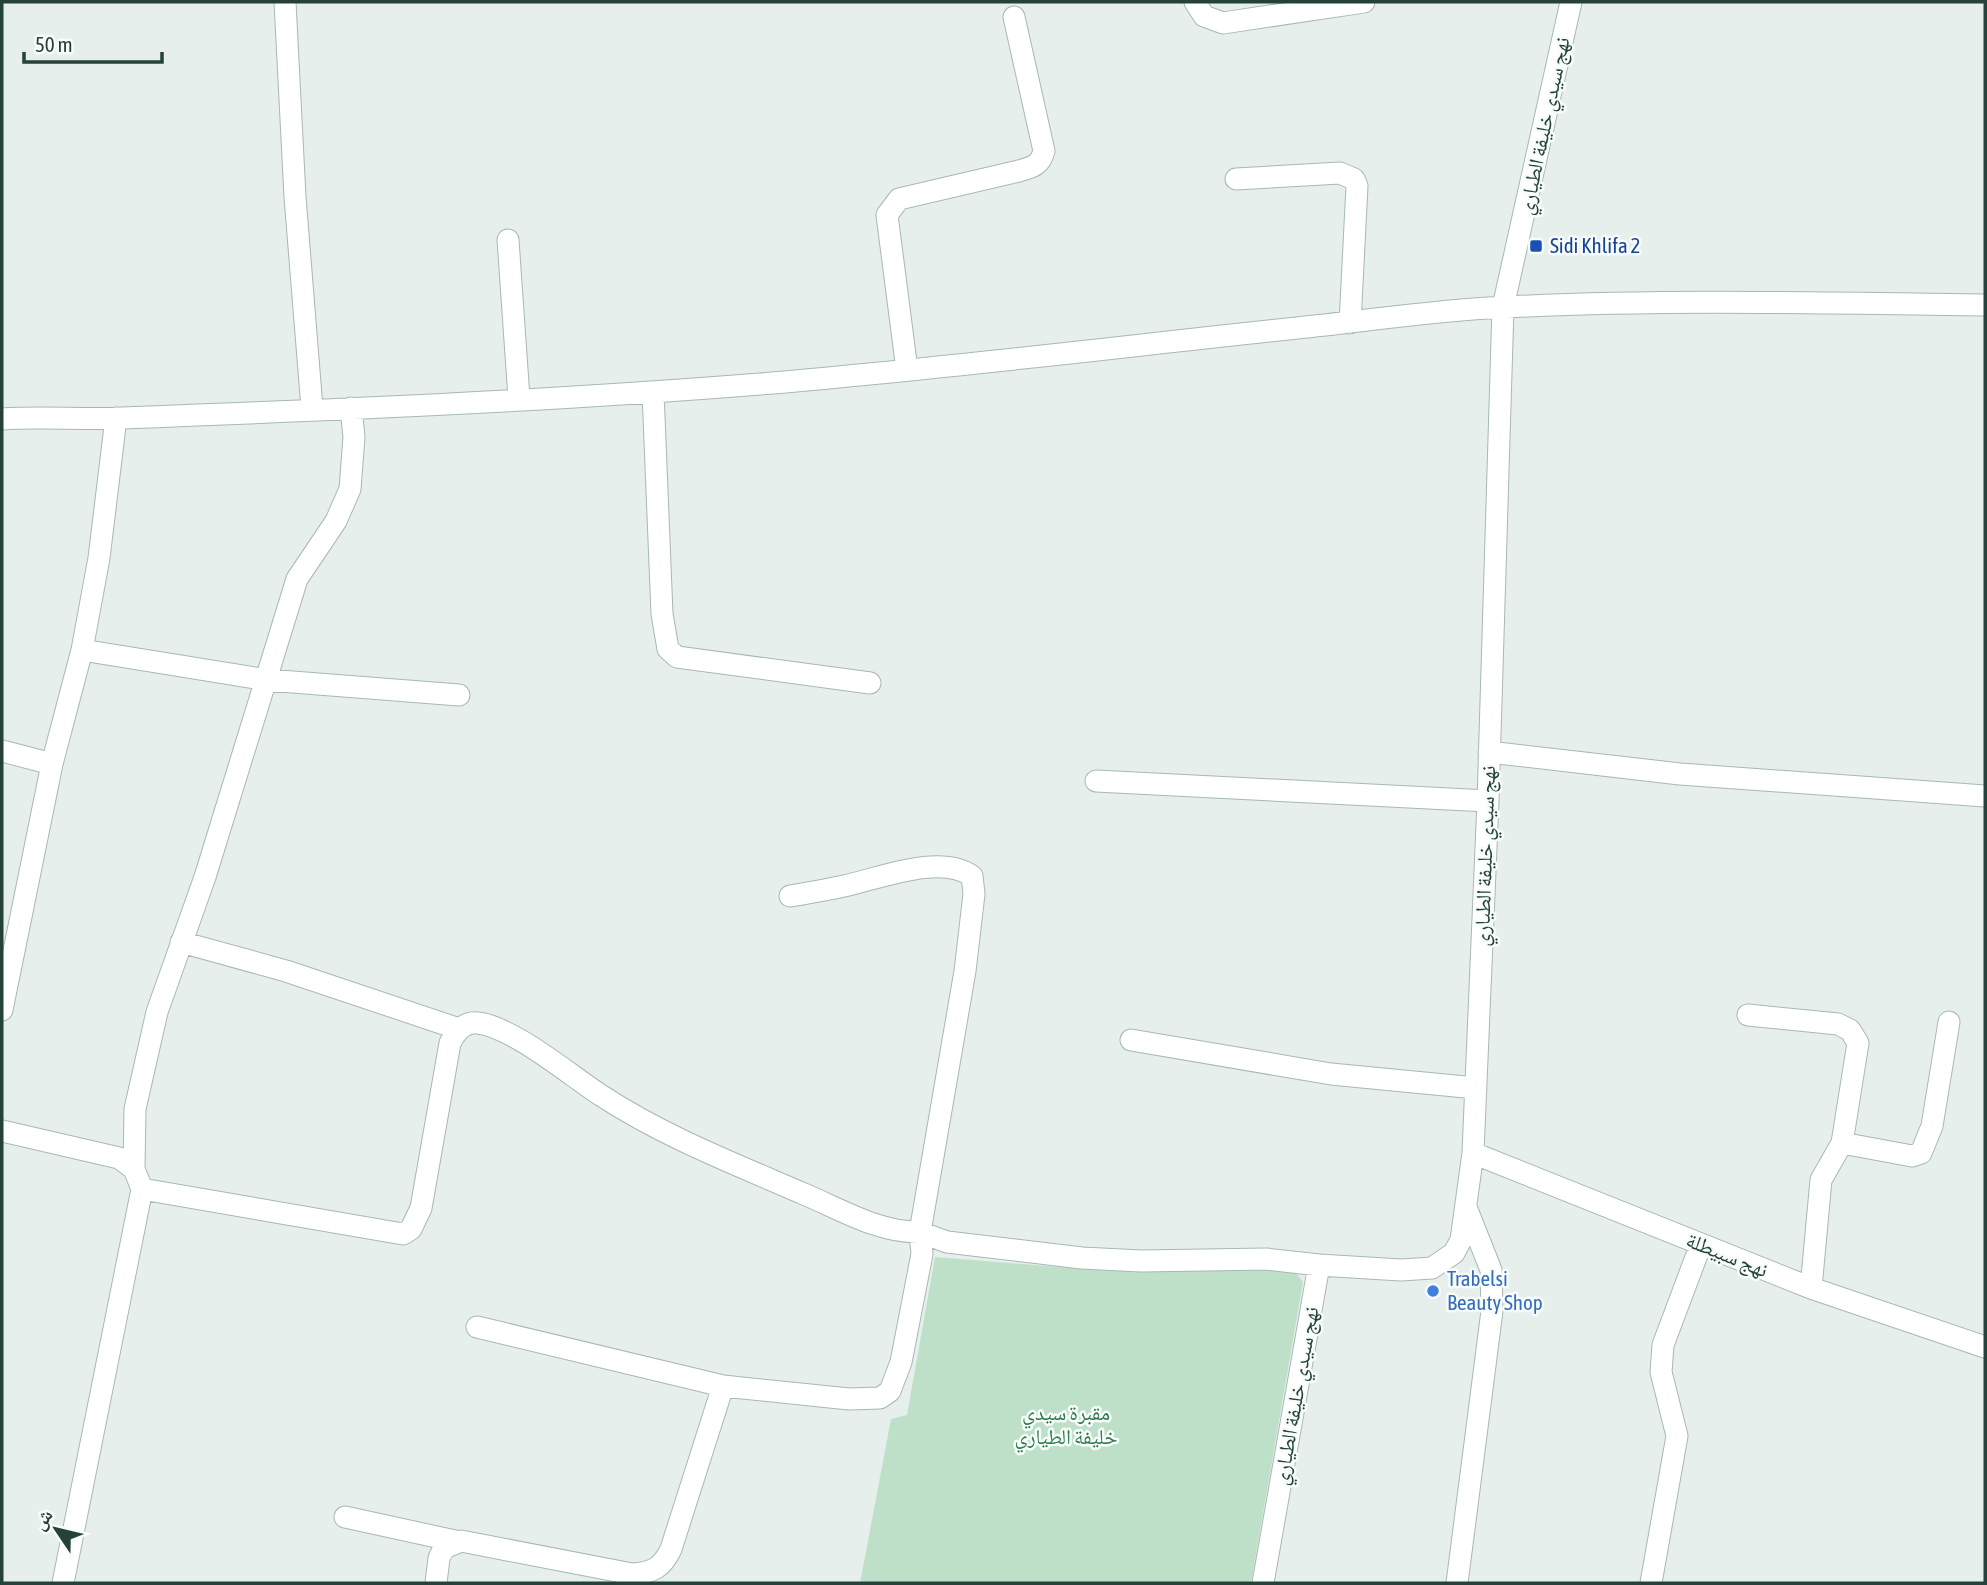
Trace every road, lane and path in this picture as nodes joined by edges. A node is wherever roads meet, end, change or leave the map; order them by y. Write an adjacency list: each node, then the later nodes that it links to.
1 (285, 2): 14 (street)
2 (1195, 2): 3 (street)
3 (1364, 2)
4 (1571, 2): 9 (street, نهج سيدي خليفة الطياري)
5 (1014, 17): 11 (street)
6 (1236, 179): 10 (street)
7 (508, 240): 13 (street)
8 (1985, 305): 9 (street)
9 (1503, 307): 10 (street); 23 (street, نهج سيدي خليفة الطياري)
10 (1350, 323): 11 (street)
11 (907, 370): 12 (street)
12 (653, 392): 13 (street); 20 (street)
13 (520, 398): 15 (street)
14 (312, 408): 15 (street); 16 (street)
15 (351, 408): 19 (street)
16 (116, 418): 17 (street); 18 (street)
17 (2, 419)
18 (82, 650): 19 (street); 24 (street)
19 (267, 680): 21 (street); 29 (street)
20 (870, 683)
21 (459, 695)
22 (2, 751): 24 (street)
23 (1489, 752): 26 (street); 27 (street, نهج سيدي خليفة الطياري)
24 (52, 764): 30 (street)
25 (1096, 781): 27 (street)
26 (1985, 796)
27 (1488, 801): 35 (street, نهج سيدي خليفة الطياري)
28 (790, 896): 42 (street)
29 (181, 942): 33 (street); 39 (street)
30 (2, 1010)
31 (1748, 1015): 37 (street)
32 (1949, 1022): 37 (street)
33 (459, 1029): 40 (street); 42 (street)
34 (1131, 1040): 35 (street)
35 (1475, 1088): 38 (street, نهج سيدي خليفة الطياري)
36 (2, 1131): 39 (street)
37 (1842, 1143): 45 (street)
38 (1473, 1153): 41 (street, نهج سيدي خليفة الطياري); 43 (street, نهج سبيطلة)
39 (134, 1169): 40 (street)
40 (142, 1189): 51 (street)
41 (1466, 1208): 44 (street, نهج سيدي خليفة الطياري); 54 (street)
42 (920, 1232): 44 (street); 48 (street)
43 (1701, 1244): 45 (street, نهج سبيطلة); 55 (street)
44 (1319, 1265): 53 (street, نهج سيدي خليفة الطياري)
45 (1811, 1288): 47 (street, نهج سبيطلة)
46 (477, 1327): 48 (street)
47 (1985, 1347)
48 (723, 1386): 50 (street)
49 (345, 1517): 50 (street)
50 (455, 1541): 52 (street)
51 (63, 1583)
52 (436, 1583)
53 (1263, 1583)
54 (1457, 1583)
55 (1651, 1583)

